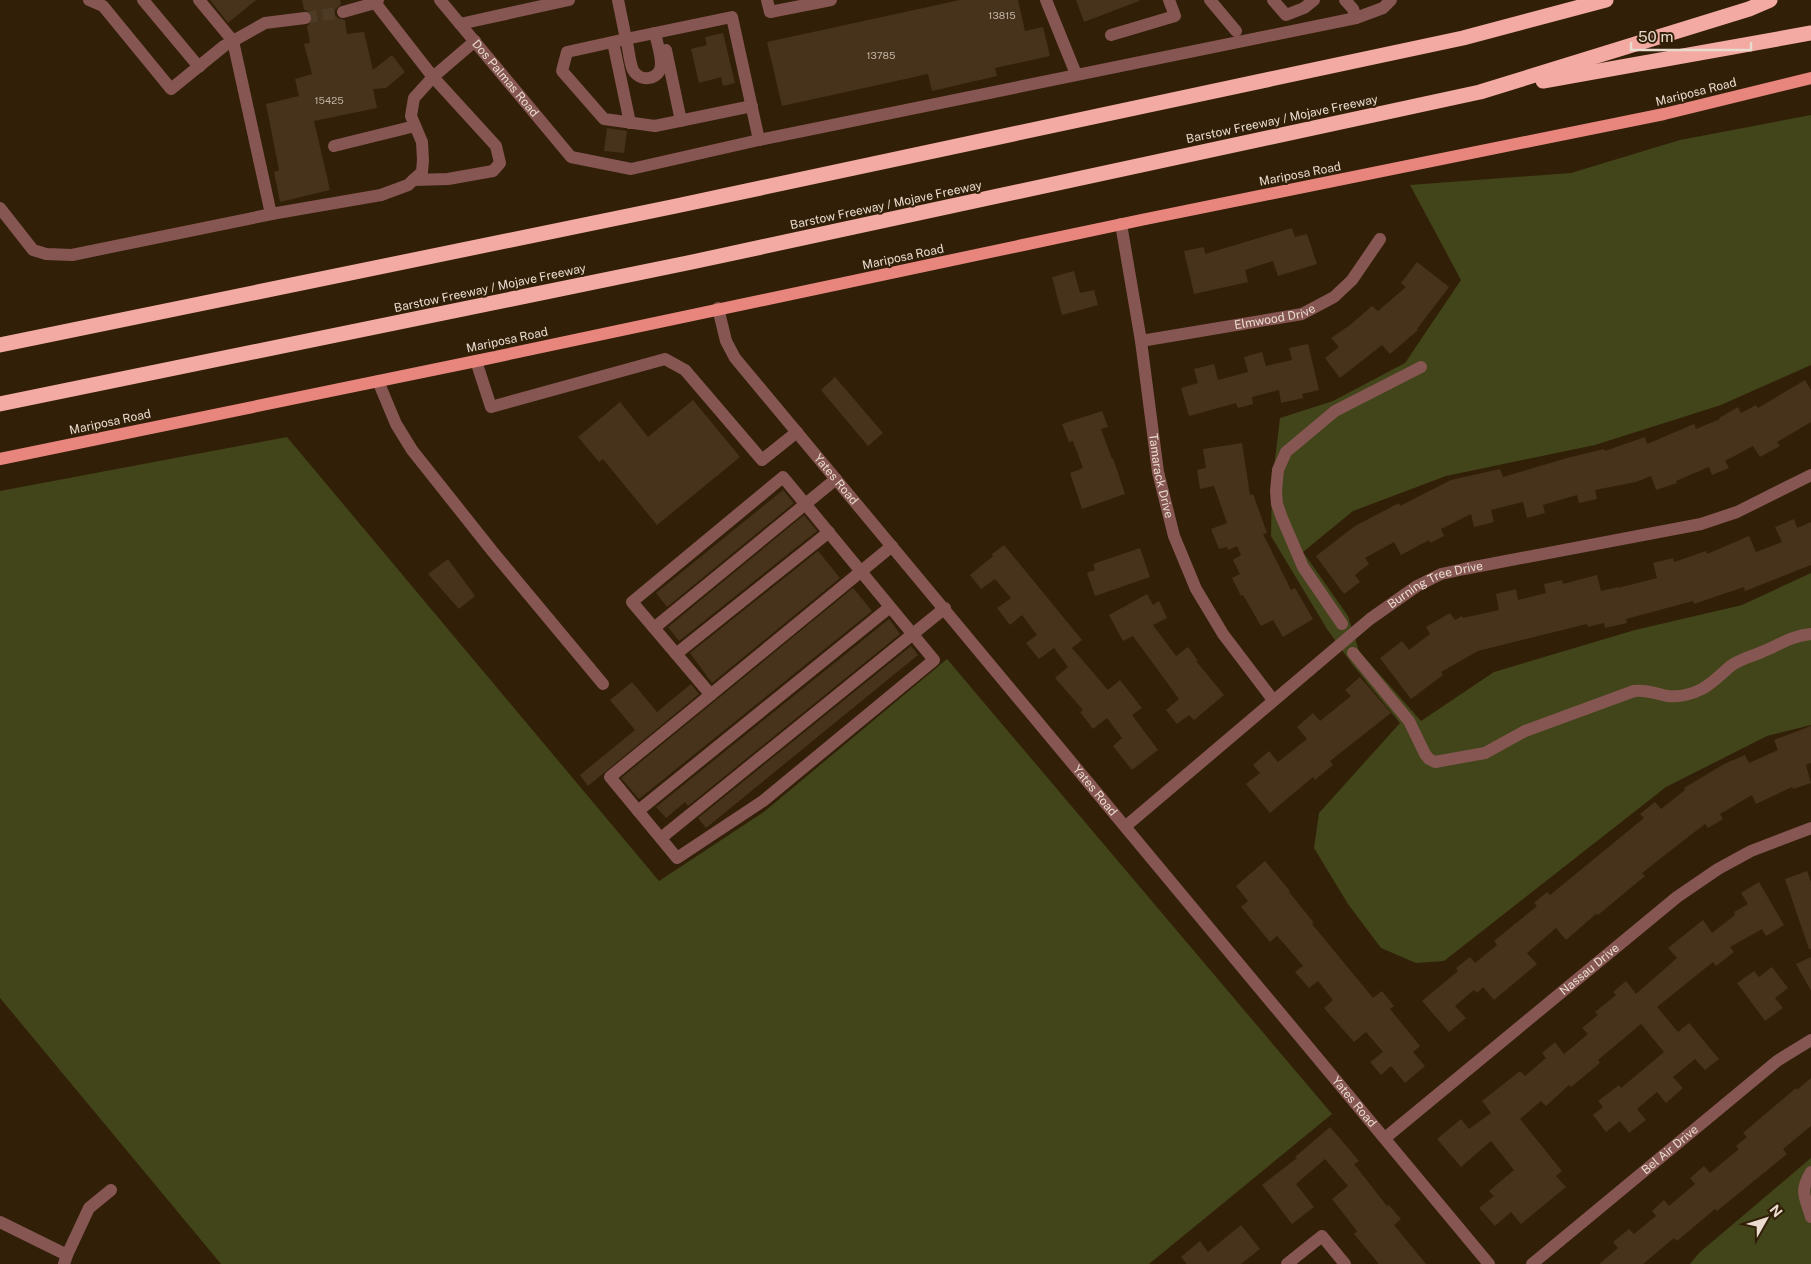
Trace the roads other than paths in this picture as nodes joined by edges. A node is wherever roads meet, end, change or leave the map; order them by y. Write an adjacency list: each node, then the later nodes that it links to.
1 (89, 0): 31 (street)
2 (143, 0): 31 (street)
3 (199, 0): 28 (street)
4 (440, 0): 22 (street, Dos Palmas Road)
5 (569, 0): 22 (street)
6 (618, 0): 27 (street)
7 (767, 0): 8 (street)
8 (830, 0)
9 (1046, 0): 32 (street)
10 (1169, 0): 26 (street)
11 (1210, 0): 23 (street)
12 (1273, 0): 13 (street)
13 (1314, 0)
14 (1345, 0): 21 (street)
15 (1392, 0): 21 (street)
16 (1606, 0): 49 (highway)
17 (1770, 0): 35 (highway, Barstow Freeway / Mojave Freeway)
18 (375, 1): 19 (street); 33 (street)
19 (343, 12)
20 (305, 18): 28 (street)
21 (1356, 18): 32 (street)
22 (460, 24): 29 (street, Dos Palmas Road)
23 (1236, 31)
24 (659, 32): 27 (street); 27 (street); 36 (street); 37 (street)
25 (1811, 34): 35 (highway)
26 (1111, 35)
27 (626, 39): 30 (street)
28 (233, 41): 31 (street); 44 (street)
29 (475, 41): 33 (street); 40 (street, Dos Palmas Road)
30 (613, 42): 38 (street); 38 (street)
31 (199, 67)
32 (1076, 74): 40 (street)
33 (433, 78): 39 (street); 42 (street)
34 (1811, 78): 45 (main road, Mariposa Road)
35 (1480, 92): 53 (highway, Barstow Freeway / Mojave Freeway)
36 (752, 106): 37 (street); 40 (street)
37 (682, 120): 38 (street)
38 (630, 123)
39 (415, 126): 41 (street); 42 (street)
40 (759, 140)
41 (334, 146)
42 (414, 180): 44 (street)
43 (0, 208): 44 (street)
44 (271, 214)
45 (1121, 224): 47 (main road, Mariposa Road); 48 (street, Tamarack Drive)
46 (1380, 239): 48 (street, Elmwood Drive)
47 (718, 308): 50 (main road, Mariposa Road); 54 (street, Yates Road)
48 (1141, 341): 72 (street, Tamarack Drive)
49 (0, 345)
50 (476, 360): 52 (main road, Mariposa Road); 54 (street)
51 (1421, 367): 64 (street)
52 (378, 381): 55 (main road, Mariposa Road); 70 (street)
53 (0, 404)
54 (797, 432): 57 (street, Yates Road)
55 (0, 459)
56 (1811, 475): 72 (street, Burning Tree Drive)
57 (836, 479): 58 (street); 60 (street, Yates Road)
58 (806, 504): 59 (street); 65 (street); 65 (street)
59 (828, 532): 61 (street); 69 (street)
60 (892, 546): 61 (street); 63 (street, Yates Road)
61 (861, 572): 62 (street); 71 (street)
62 (890, 607): 66 (street); 73 (street)
63 (945, 608): 66 (street); 74 (street, Yates Road)
64 (1342, 624)
65 (654, 628): 69 (street)
66 (912, 634): 76 (street); 76 (street)
67 (1811, 634): 68 (street)
68 (1353, 653)
69 (676, 654): 71 (street)
70 (603, 684)
71 (711, 696): 73 (street)
72 (1273, 700): 74 (street, Burning Tree Drive)
73 (638, 811): 76 (street)
74 (1126, 826): 78 (street, Yates Road)
75 (1811, 828): 78 (street, Nassau Drive)
76 (661, 838)
77 (1811, 1040): 87 (street, Bel Air Drive)
78 (1384, 1138): 86 (street, Yates Road)
79 (1811, 1172): 81 (street)
80 (111, 1190): 83 (street)
81 (1811, 1217)
82 (0, 1222): 83 (street)
83 (65, 1259)
84 (1287, 1264): 85 (street)
85 (1345, 1264)
86 (1489, 1264)
87 (1532, 1264)

